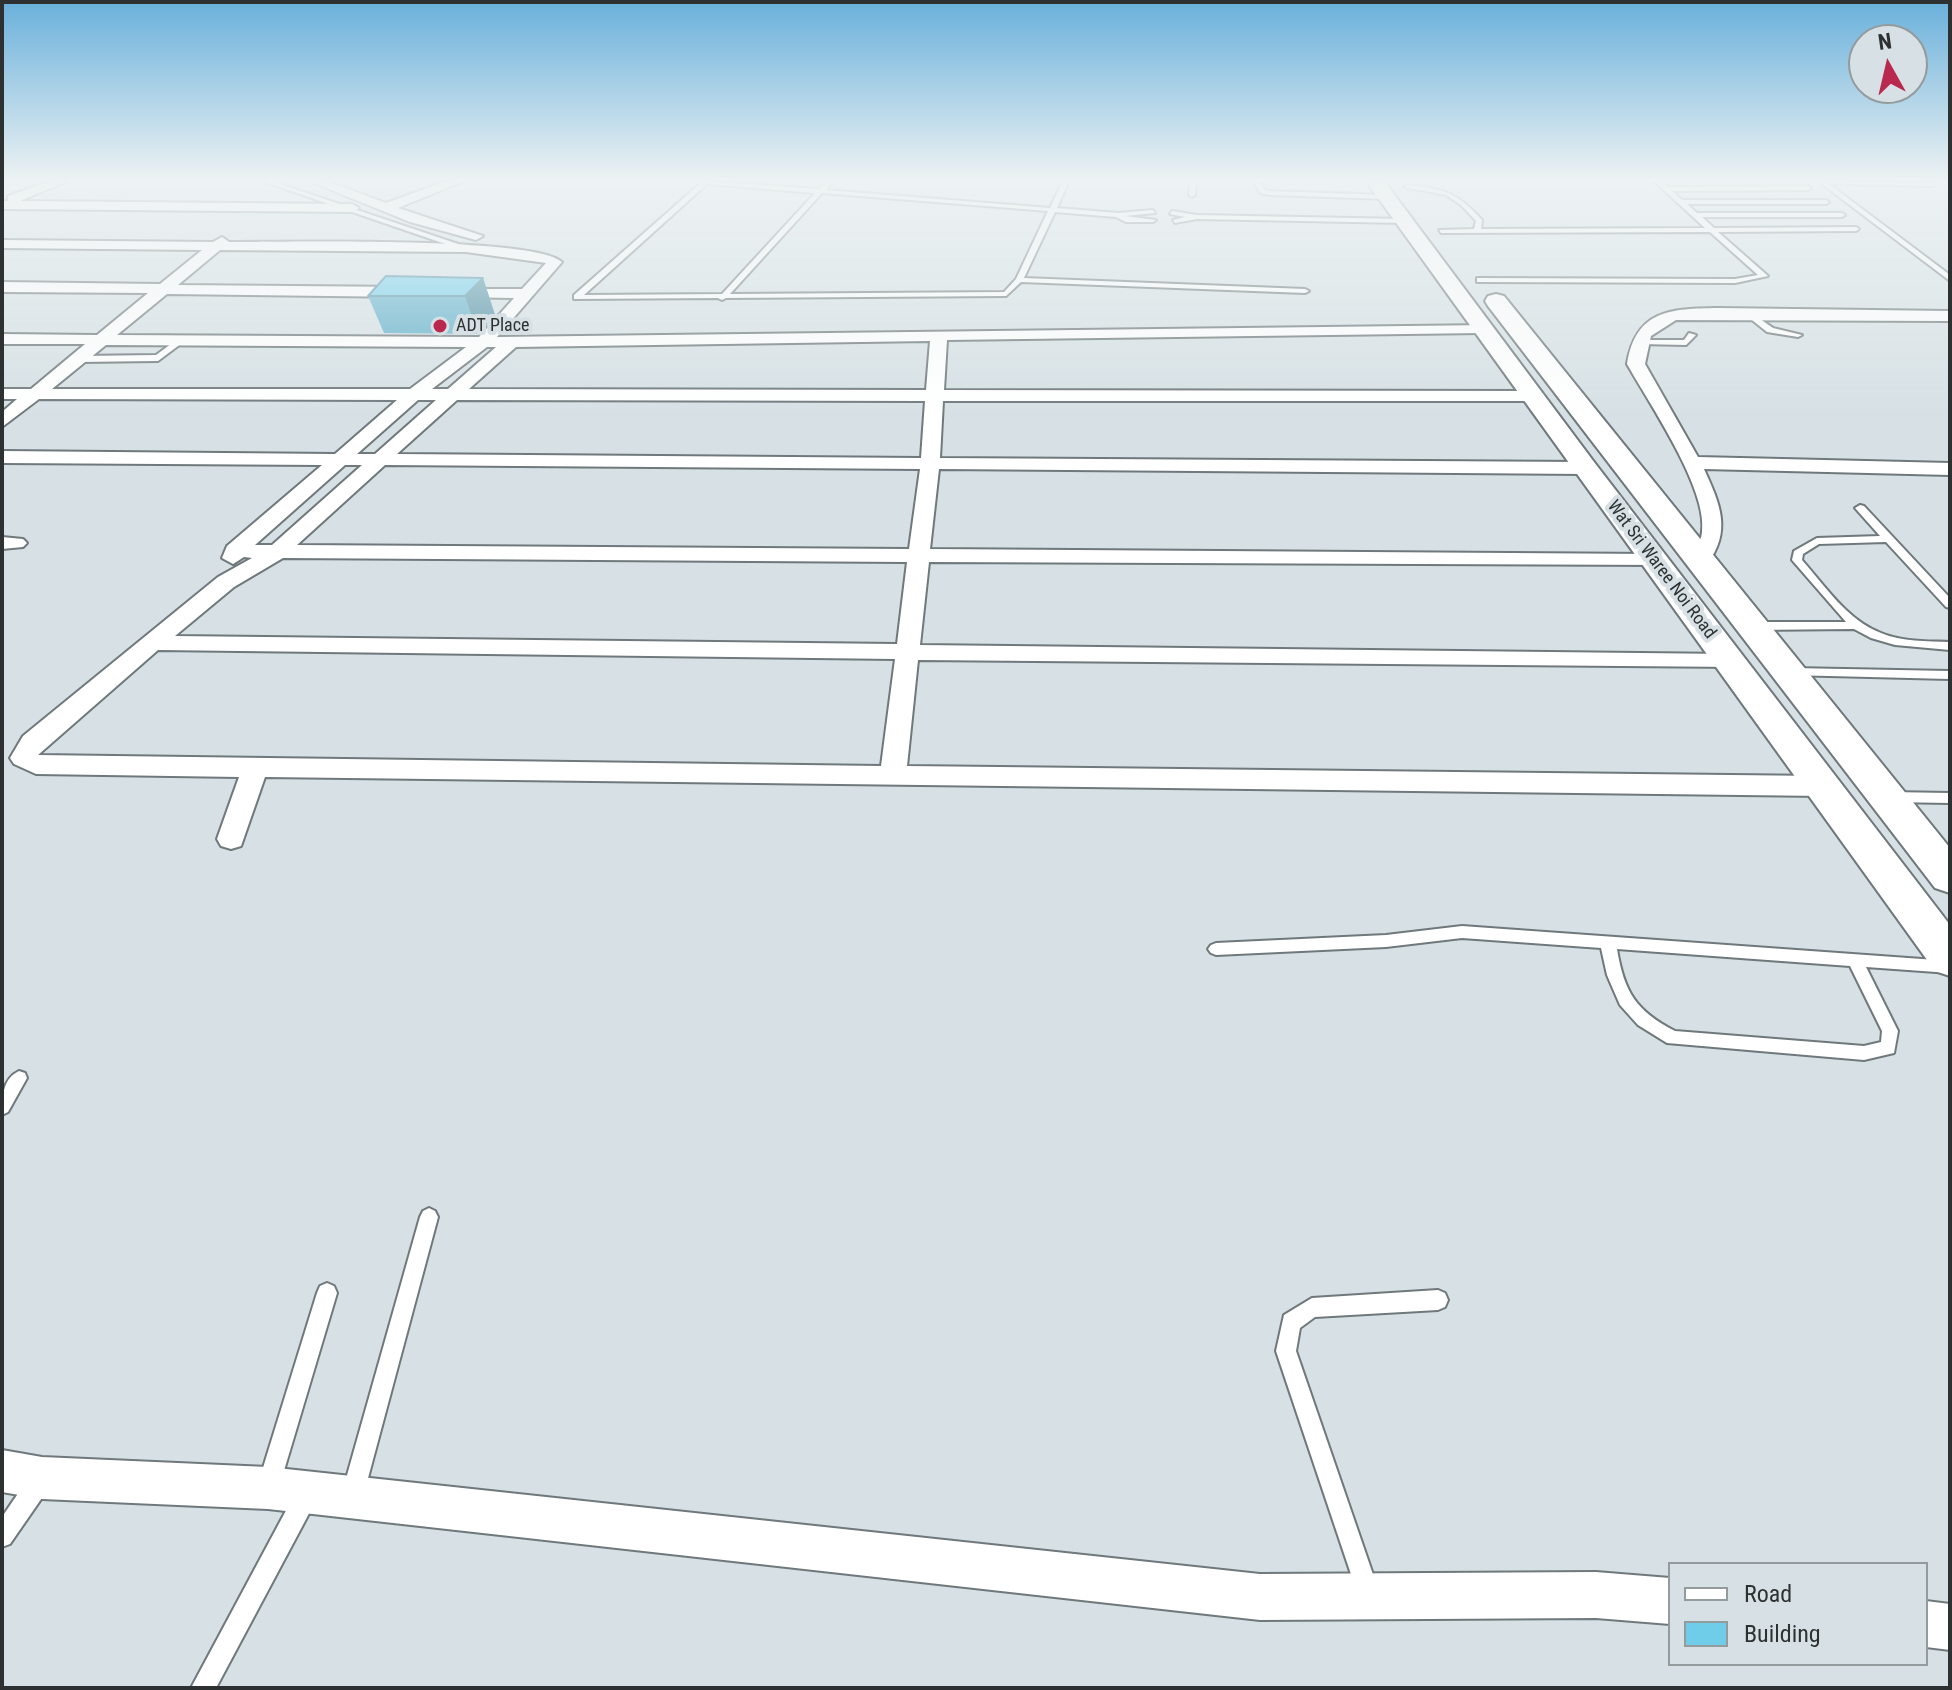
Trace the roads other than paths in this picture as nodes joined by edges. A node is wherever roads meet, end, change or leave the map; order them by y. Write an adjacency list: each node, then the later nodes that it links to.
1 (199, 260): 14 (street)
2 (550, 260): 16 (street)
3 (619, 260): 17 (lane)
4 (758, 260): 17 (lane)
5 (1028, 260): 11 (lane)
6 (1439, 260): 20 (main road, Wat Sri Waree Noi Road)
7 (1464, 260): 12 (main road, Wat Sri Waree Noi Road)
8 (1747, 260): 12 (lane)
9 (1925, 260): 10 (lane)
10 (1950, 279)
11 (1019, 280): 15 (lane); 17 (lane)
12 (1480, 280): 50 (main road, Wat Sri Waree Noi Road)
13 (2, 287): 14 (street)
14 (166, 287): 16 (street); 25 (street)
15 (1305, 291)
16 (529, 294): 28 (street)
17 (722, 298)
18 (1750, 314): 19 (street); 22 (lane); 29 (street)
19 (1950, 316)
20 (1483, 328): 23 (street); 36 (main road, Wat Sri Waree Noi Road)
21 (1692, 335): 29 (lane)
22 (1798, 335)
23 (939, 336): 27 (street); 35 (street)
24 (2, 339): 25 (street)
25 (103, 339): 26 (street); 30 (street)
26 (182, 340): 28 (street); 30 (lane)
27 (512, 341): 28 (street); 34 (street)
28 (483, 342): 33 (street)
29 (1639, 342): 42 (street)
30 (79, 359): 32 (street)
31 (2, 394): 32 (street)
32 (36, 394): 33 (street); 37 (street)
33 (412, 396): 34 (street); 39 (street)
34 (455, 396): 35 (street); 40 (street)
35 (935, 396): 36 (street); 41 (street)
36 (1532, 396): 43 (main road, Wat Sri Waree Noi Road)
37 (2, 421)
38 (2, 457): 39 (street)
39 (345, 459): 40 (street); 47 (street)
40 (383, 460): 41 (street); 48 (street)
41 (930, 463): 43 (street); 49 (street)
42 (1690, 463): 44 (street); 50 (street)
43 (1584, 468): 51 (main road, Wat Sri Waree Noi Road)
44 (1950, 469)
45 (1860, 508): 46 (lane)
46 (1889, 539): 53 (lane); 54 (lane)
47 (235, 551): 48 (street); 52 (street)
48 (277, 552): 49 (street); 52 (street)
49 (919, 556): 51 (street); 58 (street)
50 (1699, 559): 55 (main road, Wat Sri Waree Noi Road)
51 (1655, 560): 59 (main road, Wat Sri Waree Noi Road)
52 (226, 582): 56 (street)
53 (1950, 605)
54 (1854, 625): 55 (lane); 57 (lane)
55 (1752, 626): 60 (main road, Wat Sri Waree Noi Road)
56 (151, 643): 58 (street); 62 (street)
57 (1950, 646)
58 (908, 651): 59 (street); 63 (street)
59 (1730, 662): 64 (main road, Wat Sri Waree Noi Road)
60 (1787, 672): 61 (lane); 65 (main road, Wat Sri Waree Noi Road)
61 (1950, 675)
62 (255, 767): 63 (street); 67 (street)
63 (893, 774): 64 (street)
64 (1822, 786): 71 (main road, Wat Sri Waree Noi Road)
65 (1886, 797): 66 (lane); 68 (main road, Wat Sri Waree Noi Road)
66 (1950, 798)
67 (231, 839)
68 (1950, 877)
69 (1608, 942): 70 (lane); 72 (lane); 72 (lane)
70 (1216, 949)
71 (1950, 958)
72 (1855, 960): 73 (lane)
73 (1950, 967)
74 (19, 1078): 75 (lane)
75 (2, 1107)
76 (429, 1217): 81 (lane)
77 (327, 1293): 80 (lane)
78 (1438, 1300): 83 (lane)
79 (22, 1474): 80 (street); 82 (lane)
80 (288, 1490): 81 (street); 87 (lane)
81 (352, 1498): 83 (street)
82 (2, 1536)
83 (1369, 1596): 84 (street)
84 (1668, 1601)
85 (1928, 1624): 86 (street)
86 (1950, 1627)
87 (203, 1688)

